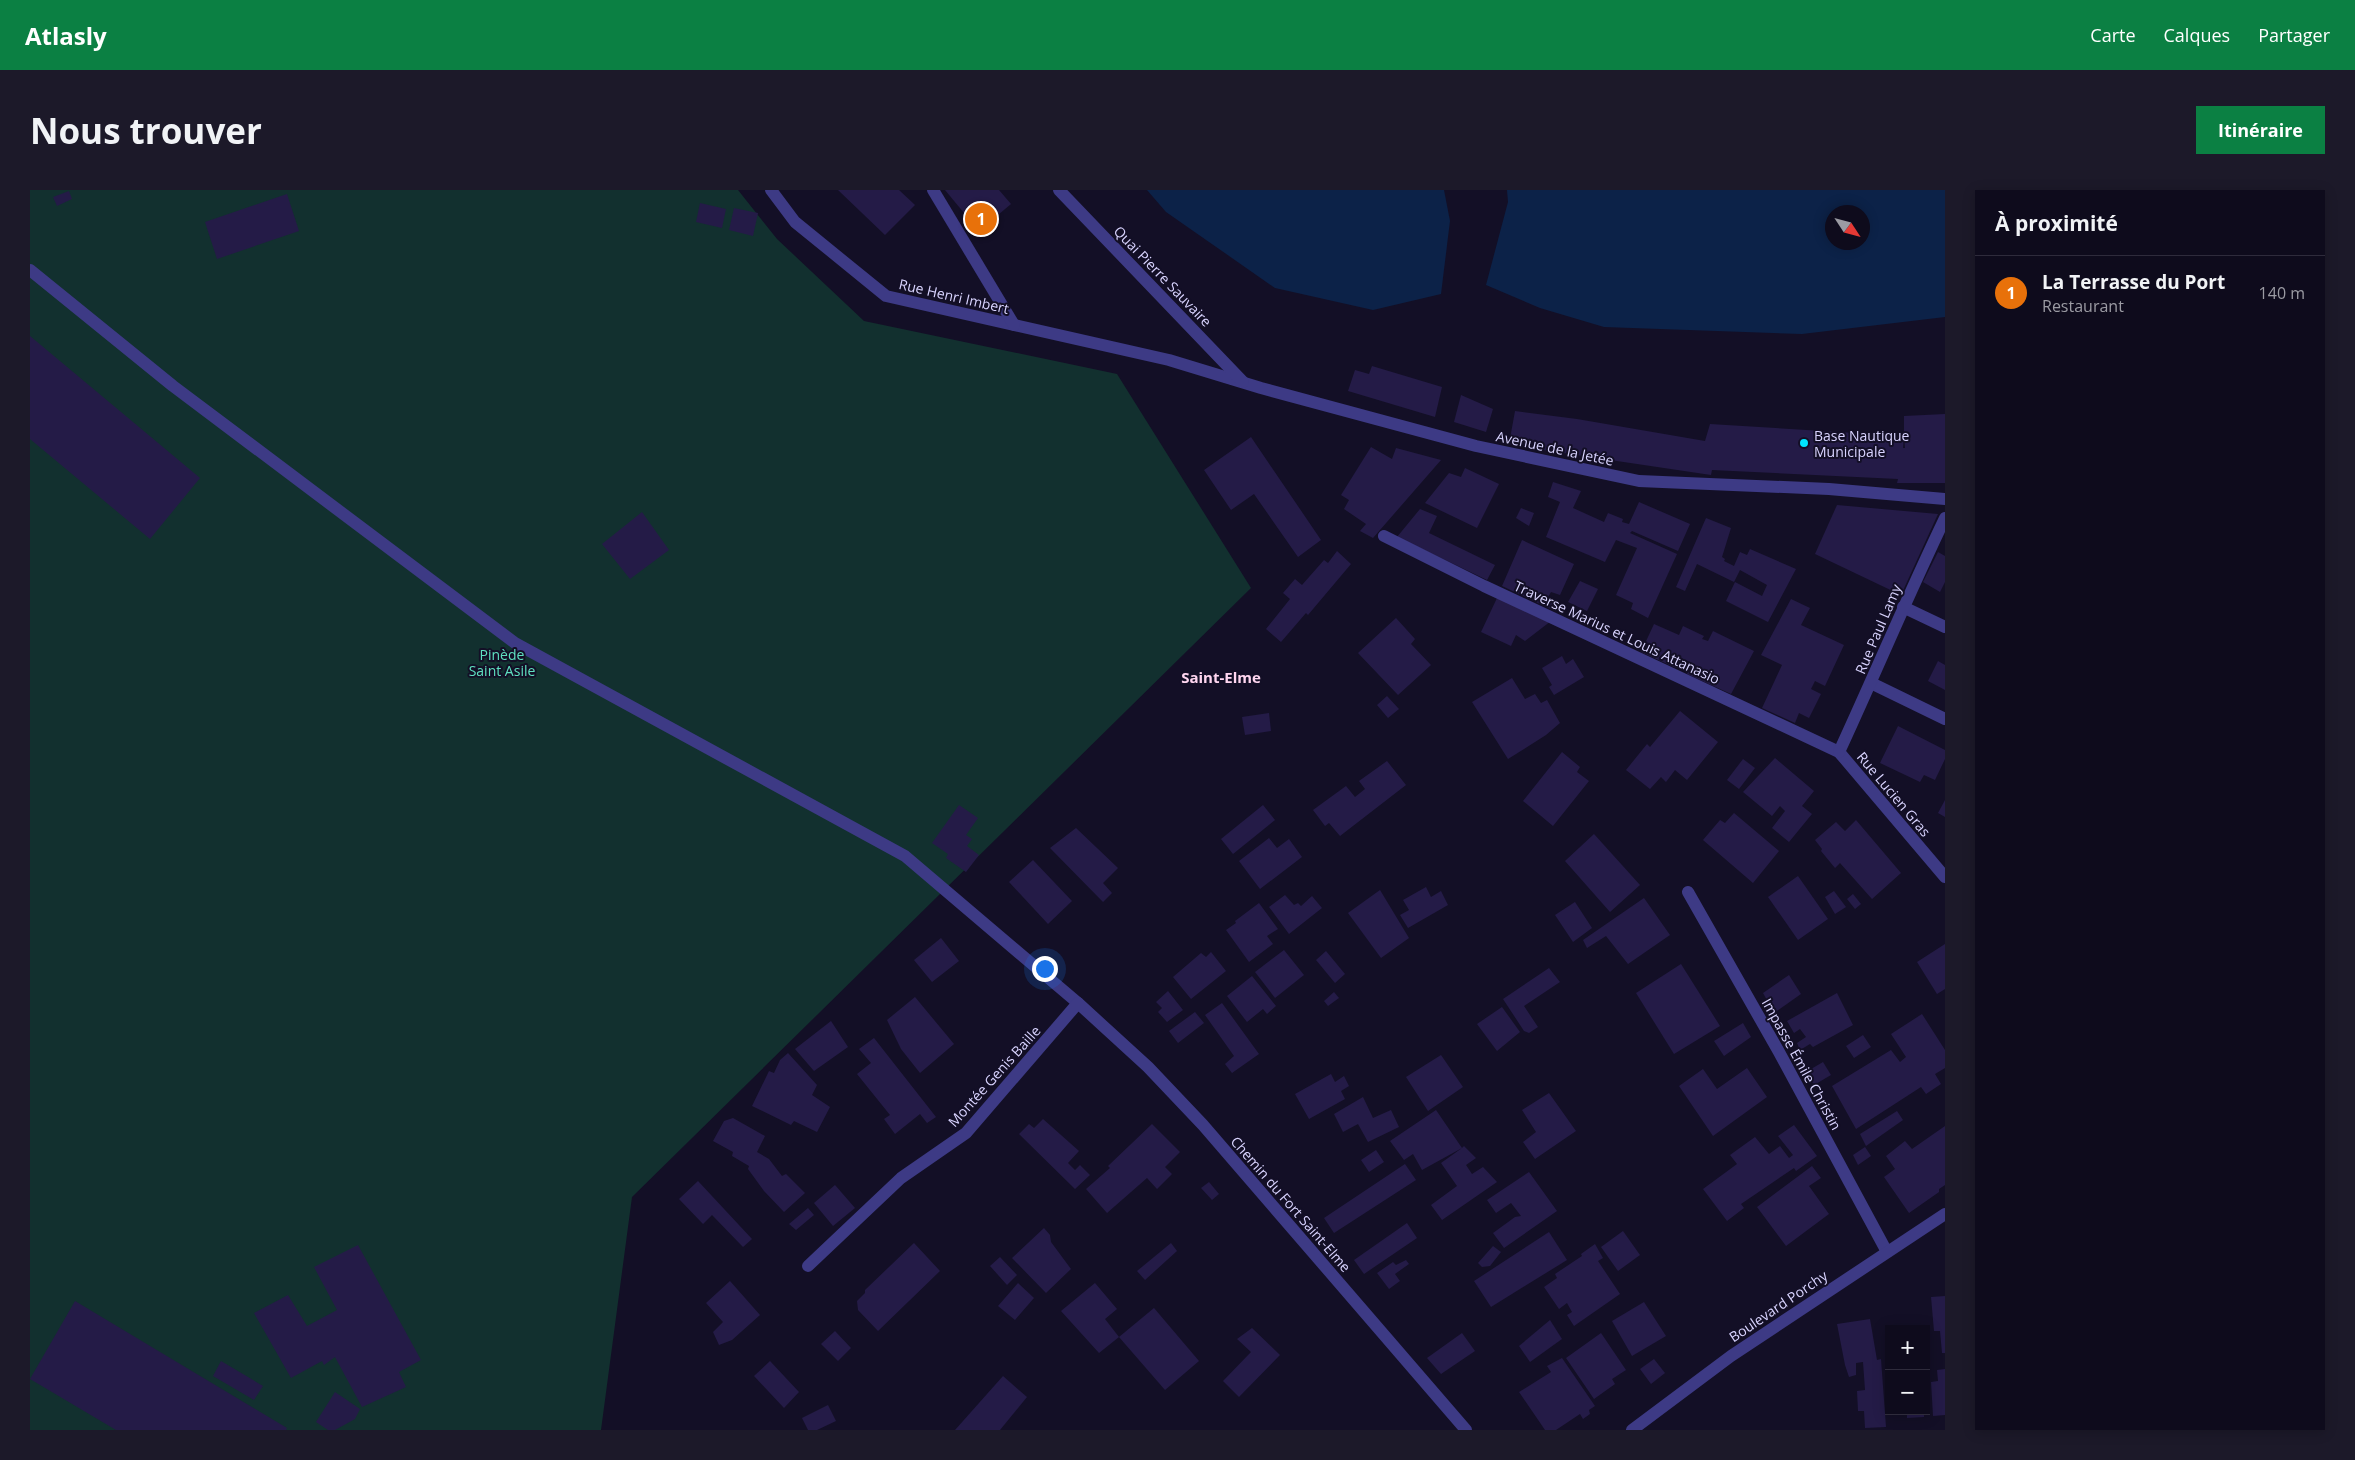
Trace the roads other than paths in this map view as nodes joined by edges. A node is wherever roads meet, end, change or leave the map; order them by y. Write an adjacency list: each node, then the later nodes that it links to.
1 (771, 190): 5 (street, Rue Henri Imbert)
2 (933, 190): 5 (street)
3 (1059, 190): 7 (street, Quai Pierre Sauvaire)
4 (30, 270): 18 (street, Chemin du Fort Saint-Elme)
5 (1014, 325): 6 (street, Rue Henri Imbert)
6 (1169, 360): 7 (street, Avenue de la Jetée)
7 (1245, 384): 8 (street, Avenue de la Jetée)
8 (1945, 499)
9 (1945, 518): 11 (street, Rue Paul Lamy)
10 (1384, 536): 15 (street, Traverse Marius et Louis Attanasio)
11 (1903, 607): 12 (street); 13 (street, Rue Paul Lamy)
12 (1945, 627)
13 (1871, 683): 14 (street); 15 (street, Rue Paul Lamy)
14 (1945, 719)
15 (1839, 752): 16 (street, Rue Lucien Gras)
16 (1945, 878)
17 (1688, 892): 20 (street, Impasse Émile Christin)
18 (1080, 1005): 21 (street, Montée Genis Baille); 22 (street, Chemin du Fort Saint-Elme)
19 (1945, 1214): 20 (street, Boulevard Porchy)
20 (1887, 1252): 23 (street, Boulevard Porchy)
21 (808, 1266)
22 (1466, 1430)
23 (1632, 1430)

